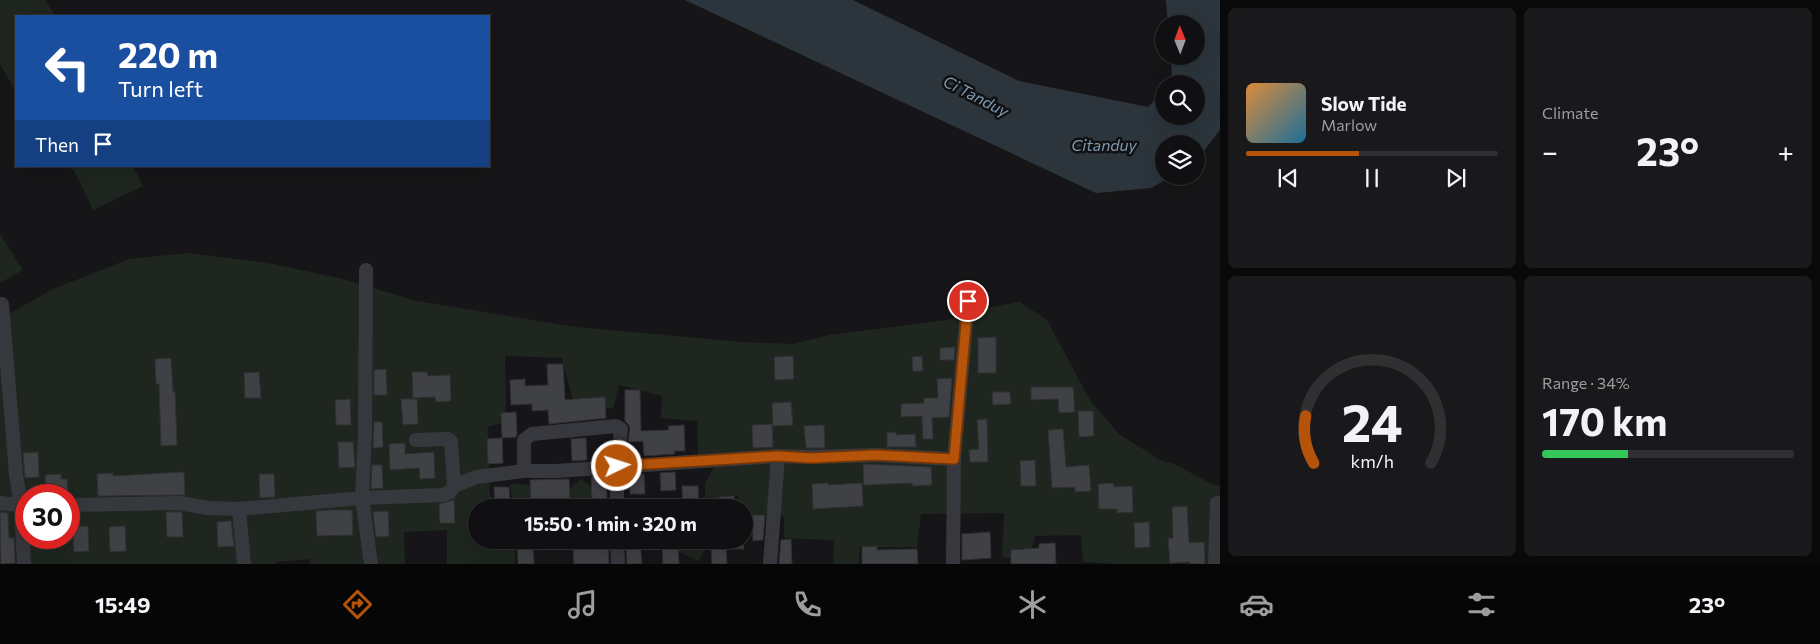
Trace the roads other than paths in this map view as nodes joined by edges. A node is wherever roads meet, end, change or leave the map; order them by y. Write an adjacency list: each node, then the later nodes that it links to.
1 (366, 270): 11 (street)
2 (968, 301): 6 (street)
3 (2, 304): 9 (street)
4 (416, 440): 10 (street)
5 (778, 456): 6 (street); 7 (street); 24 (street)
6 (954, 459): 25 (street)
7 (617, 466): 8 (street); 8 (street); 12 (street)
8 (524, 471): 10 (street)
9 (18, 484)
10 (454, 486): 11 (street)
11 (362, 498): 17 (street); 22 (street)
12 (617, 499)
13 (1217, 502): 26 (street)
14 (0, 503): 15 (street)
15 (15, 505)
16 (80, 506): 17 (street)
17 (239, 509): 21 (street)
18 (24, 549): 20 (street)
19 (618, 549): 23 (street)
20 (24, 564)
21 (244, 564)
22 (371, 564)
23 (618, 564)
24 (770, 564)
25 (953, 564)
26 (1215, 564)

